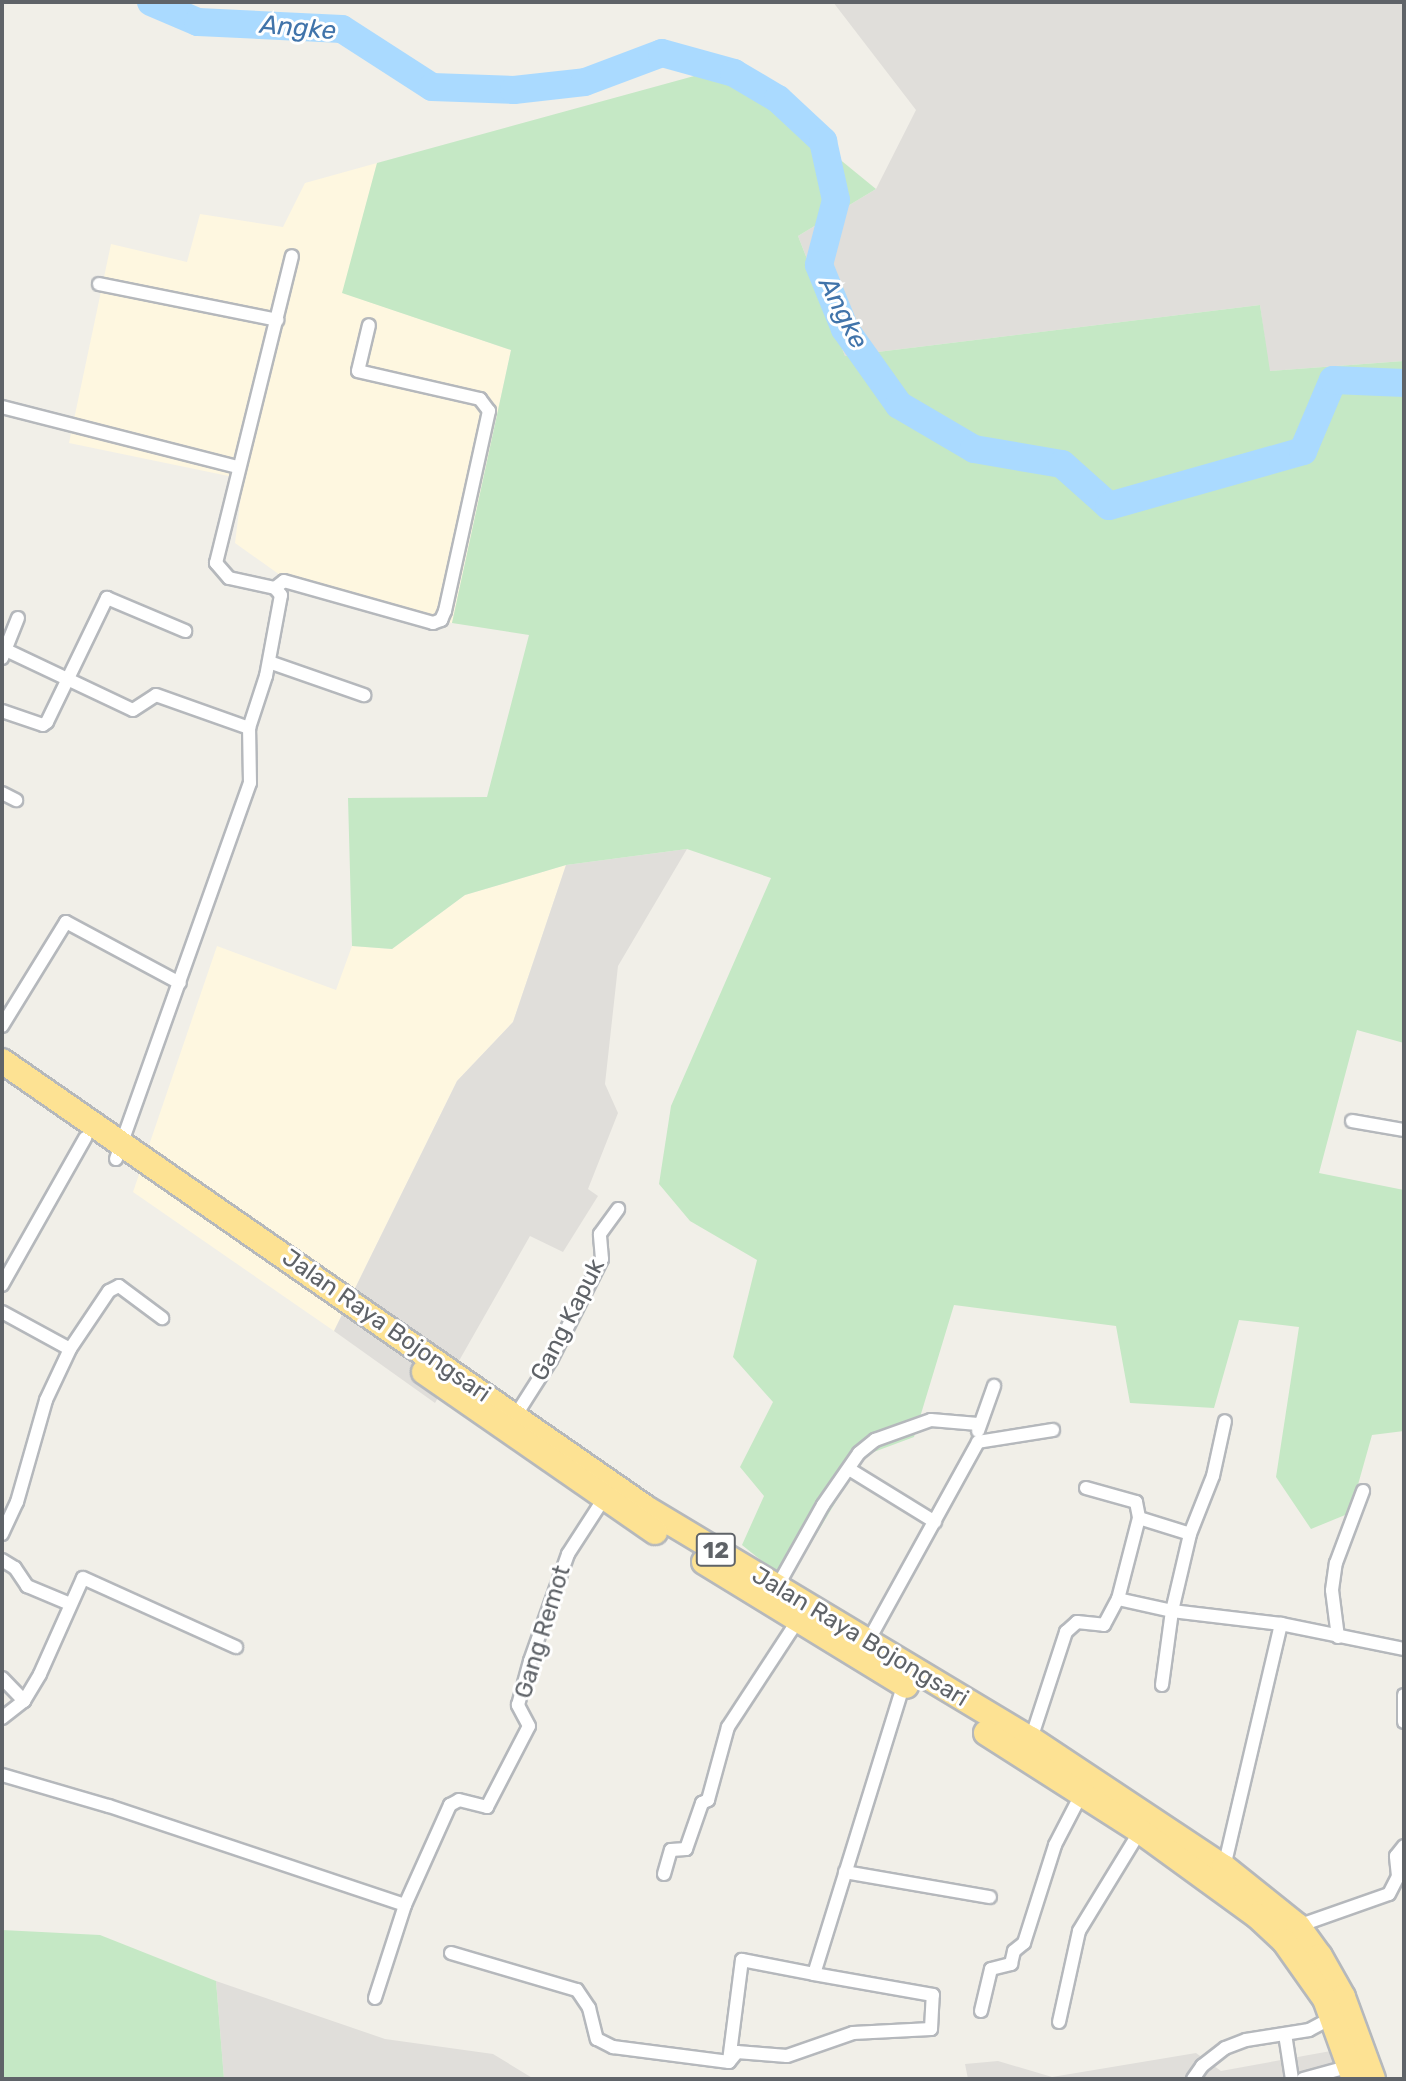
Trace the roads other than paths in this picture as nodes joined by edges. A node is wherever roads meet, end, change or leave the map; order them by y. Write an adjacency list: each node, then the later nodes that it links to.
1 (292, 256): 3 (street)
2 (99, 284): 3 (street)
3 (277, 320): 6 (street)
4 (369, 325): 7 (street)
5 (2, 407): 6 (street)
6 (237, 467): 7 (street)
7 (275, 588): 11 (street)
8 (18, 618): 10 (street)
9 (185, 631): 12 (street)
10 (4, 654): 12 (street)
11 (269, 663): 13 (street); 15 (street)
12 (67, 678): 14 (street); 15 (street)
13 (364, 695)
14 (2, 711)
15 (249, 728): 18 (street)
16 (2, 793): 17 (street)
17 (16, 800)
18 (180, 983): 19 (street); 25 (street)
19 (2, 1026)
20 (2, 1061): 25 (highway, Jalan Raya Bojongsari / 12)
21 (2, 1081): 24 (highway, Jalan Raya Bojongsari / 12)
22 (1352, 1121): 23 (street)
23 (1404, 1130)
24 (85, 1138): 25 (highway, Jalan Raya Bojongsari / 12); 27 (street)
25 (119, 1151): 33 (highway, Jalan Raya Bojongsari / 12)
26 (618, 1209): 33 (street, Gang Kapuk)
27 (2, 1285)
28 (2, 1312): 30 (street)
29 (162, 1318): 30 (street)
30 (70, 1349): 43 (street)
31 (994, 1386): 34 (street)
32 (1225, 1421): 44 (street)
33 (511, 1423): 40 (highway, Jalan Raya Bojongsari / 12); 46 (highway, Jalan Raya Bojongsari / 12)
34 (978, 1424): 36 (street); 37 (street)
35 (1053, 1430): 36 (street)
36 (978, 1442): 42 (street)
37 (849, 1469): 42 (street); 46 (street)
38 (1086, 1488): 41 (street)
39 (1363, 1491): 52 (street)
40 (603, 1500): 50 (highway, Jalan Raya Bojongsari / 12); 73 (street, Gang Remot)
41 (1139, 1518): 44 (street); 47 (street)
42 (935, 1522): 55 (street)
43 (2, 1534)
44 (1190, 1534): 49 (street)
45 (2, 1560): 48 (street)
46 (777, 1587): 55 (highway, Jalan Raya Bojongsari / 12)
47 (1118, 1600): 49 (street); 63 (street)
48 (70, 1604): 53 (street); 60 (street)
49 (1172, 1611): 51 (street); 58 (street)
50 (797, 1620): 55 (highway, Jalan Raya Bojongsari / 12); 70 (street)
51 (1281, 1624): 52 (street); 68 (street)
52 (1338, 1637): 54 (street)
53 (236, 1647)
54 (1404, 1649)
55 (863, 1650): 56 (highway, Jalan Raya Bojongsari / 12)
56 (907, 1677): 63 (highway, Jalan Raya Bojongsari / 12); 65 (highway, Jalan Raya Bojongsari / 12); 69 (street)
57 (2, 1678): 60 (street)
58 (1162, 1685)
59 (1404, 1695): 62 (street)
60 (24, 1701): 61 (street)
61 (2, 1718)
62 (1404, 1722)
63 (1031, 1739): 68 (highway, Jalan Raya Bojongsari / 12)
64 (2, 1775): 73 (street)
65 (1083, 1792): 66 (highway, Jalan Raya Bojongsari / 12); 78 (street)
66 (1140, 1830): 79 (highway, Jalan Raya Bojongsari / 12); 80 (street)
67 (1404, 1846): 71 (street)
68 (1224, 1867): 74 (highway, Jalan Raya Bojongsari / 12)
69 (845, 1872): 72 (street); 76 (street)
70 (664, 1874)
71 (1401, 1875): 74 (street)
72 (990, 1897)
73 (405, 1905): 77 (street, Gang Remot)
74 (1298, 1926): 87 (highway, Jalan Raya Bojongsari / 12)
75 (451, 1954): 82 (street)
76 (814, 1974): 82 (street); 82 (street)
77 (376, 1997)
78 (981, 2011)
79 (1333, 2017): 81 (street); 83 (highway, Jalan Raya Bojongsari / 12)
80 (1059, 2022)
81 (1285, 2034): 84 (street); 85 (street)
82 (729, 2062)
83 (1352, 2073): 86 (street)
84 (1193, 2079)
85 (1292, 2079)
86 (1303, 2079)
87 (1373, 2079)

